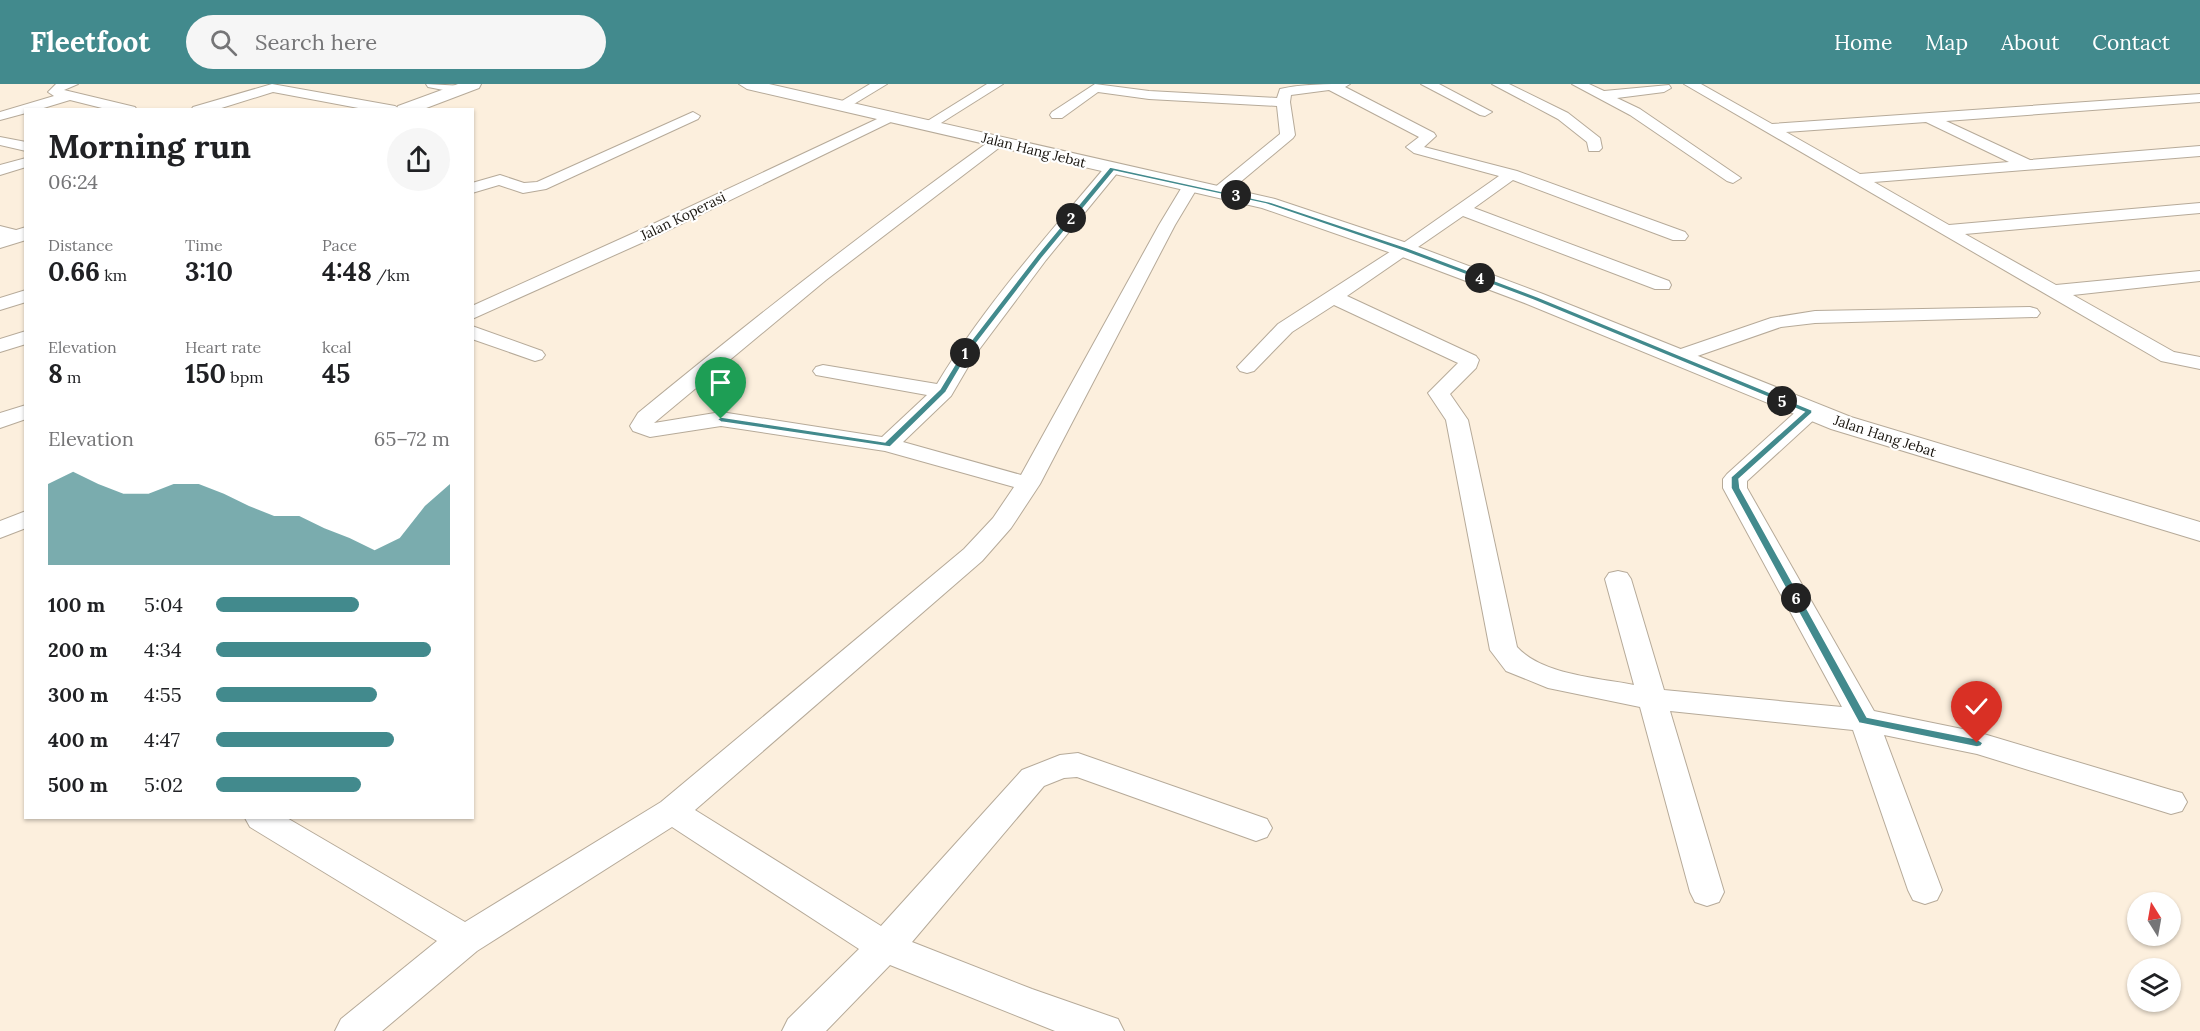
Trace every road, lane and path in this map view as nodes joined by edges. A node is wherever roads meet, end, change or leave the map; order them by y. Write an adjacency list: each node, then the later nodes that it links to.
1 (250, 84): 14 (street)
2 (433, 84): 12 (street)
3 (747, 84): 20 (street, Jalan Hang Jebat)
4 (880, 84): 20 (street)
5 (996, 84): 31 (street)
6 (1428, 84): 25 (street)
7 (1499, 84): 36 (street)
8 (1579, 84): 17 (street)
9 (1691, 84): 32 (street)
10 (2174, 84): 18 (street)
11 (1337, 85): 13 (street); 42 (street)
12 (466, 87): 24 (street)
13 (1295, 87): 19 (street)
14 (272, 88): 22 (street); 23 (street)
15 (1664, 88): 17 (street)
16 (71, 90): 21 (street); 27 (street)
17 (1605, 95): 43 (street)
18 (2200, 96): 30 (street)
19 (1283, 102): 26 (street); 47 (street)
20 (844, 104): 29 (street, Jalan Hang Jebat)
21 (124, 108)
22 (205, 108)
23 (384, 108)
24 (409, 108)
25 (1485, 112)
26 (1057, 114)
27 (0, 116)
28 (693, 116): 46 (street)
29 (892, 116): 31 (street, Jalan Hang Jebat); 59 (street, Jalan Koperasi)
30 (1929, 118): 32 (street); 39 (street)
31 (928, 125): 34 (street, Jalan Hang Jebat)
32 (1769, 129): 44 (street)
33 (0, 141): 35 (street)
34 (999, 141): 40 (street, Jalan Hang Jebat); 73 (street)
35 (24, 147)
36 (1594, 148)
37 (2200, 151): 39 (street)
38 (24, 163): 41 (street)
39 (2028, 165): 44 (street)
40 (1112, 169): 45 (street, Jalan Hang Jebat); 69 (street)
41 (0, 170)
42 (1511, 174): 49 (street); 51 (street)
43 (1733, 178)
44 (1858, 179): 50 (street)
45 (1191, 185): 47 (street, Jalan Hang Jebat); 74 (street)
46 (474, 187)
47 (1220, 191): 52 (street, Jalan Hang Jebat)
48 (2200, 208): 50 (street)
49 (1460, 209): 52 (street); 54 (street)
50 (1948, 230): 55 (street)
51 (1679, 236)
52 (1405, 250): 57 (street); 65 (street, Jalan Hang Jebat)
53 (2200, 276): 55 (street)
54 (1662, 285)
55 (2054, 291): 66 (street)
56 (24, 297): 58 (street)
57 (1333, 297): 67 (street); 79 (street)
58 (0, 304)
59 (474, 312)
60 (2030, 313): 65 (street)
61 (474, 333): 64 (street)
62 (24, 338): 63 (street)
63 (0, 346)
64 (535, 355)
65 (1676, 357): 71 (street, Jalan Hang Jebat)
66 (2200, 363)
67 (1247, 367)
68 (823, 371): 69 (street)
69 (943, 391): 73 (street)
70 (24, 412): 72 (street)
71 (1809, 412): 77 (street, Jalan Hang Jebat); 80 (street)
72 (0, 421)
73 (887, 445): 74 (street)
74 (1028, 484): 82 (street)
75 (24, 519): 76 (street)
76 (0, 530)
77 (2200, 532)
78 (1618, 579): 79 (street)
79 (1654, 699): 80 (street); 86 (street)
80 (1863, 720): 81 (street); 85 (street)
81 (2171, 802)
82 (672, 811): 87 (street); 88 (street)
83 (263, 819): 87 (street)
84 (1256, 828): 88 (street)
85 (1925, 890)
86 (1707, 892)
87 (465, 940): 89 (street)
88 (885, 947): 90 (street); 91 (street)
89 (354, 1031)
90 (801, 1031)
91 (1105, 1031)

